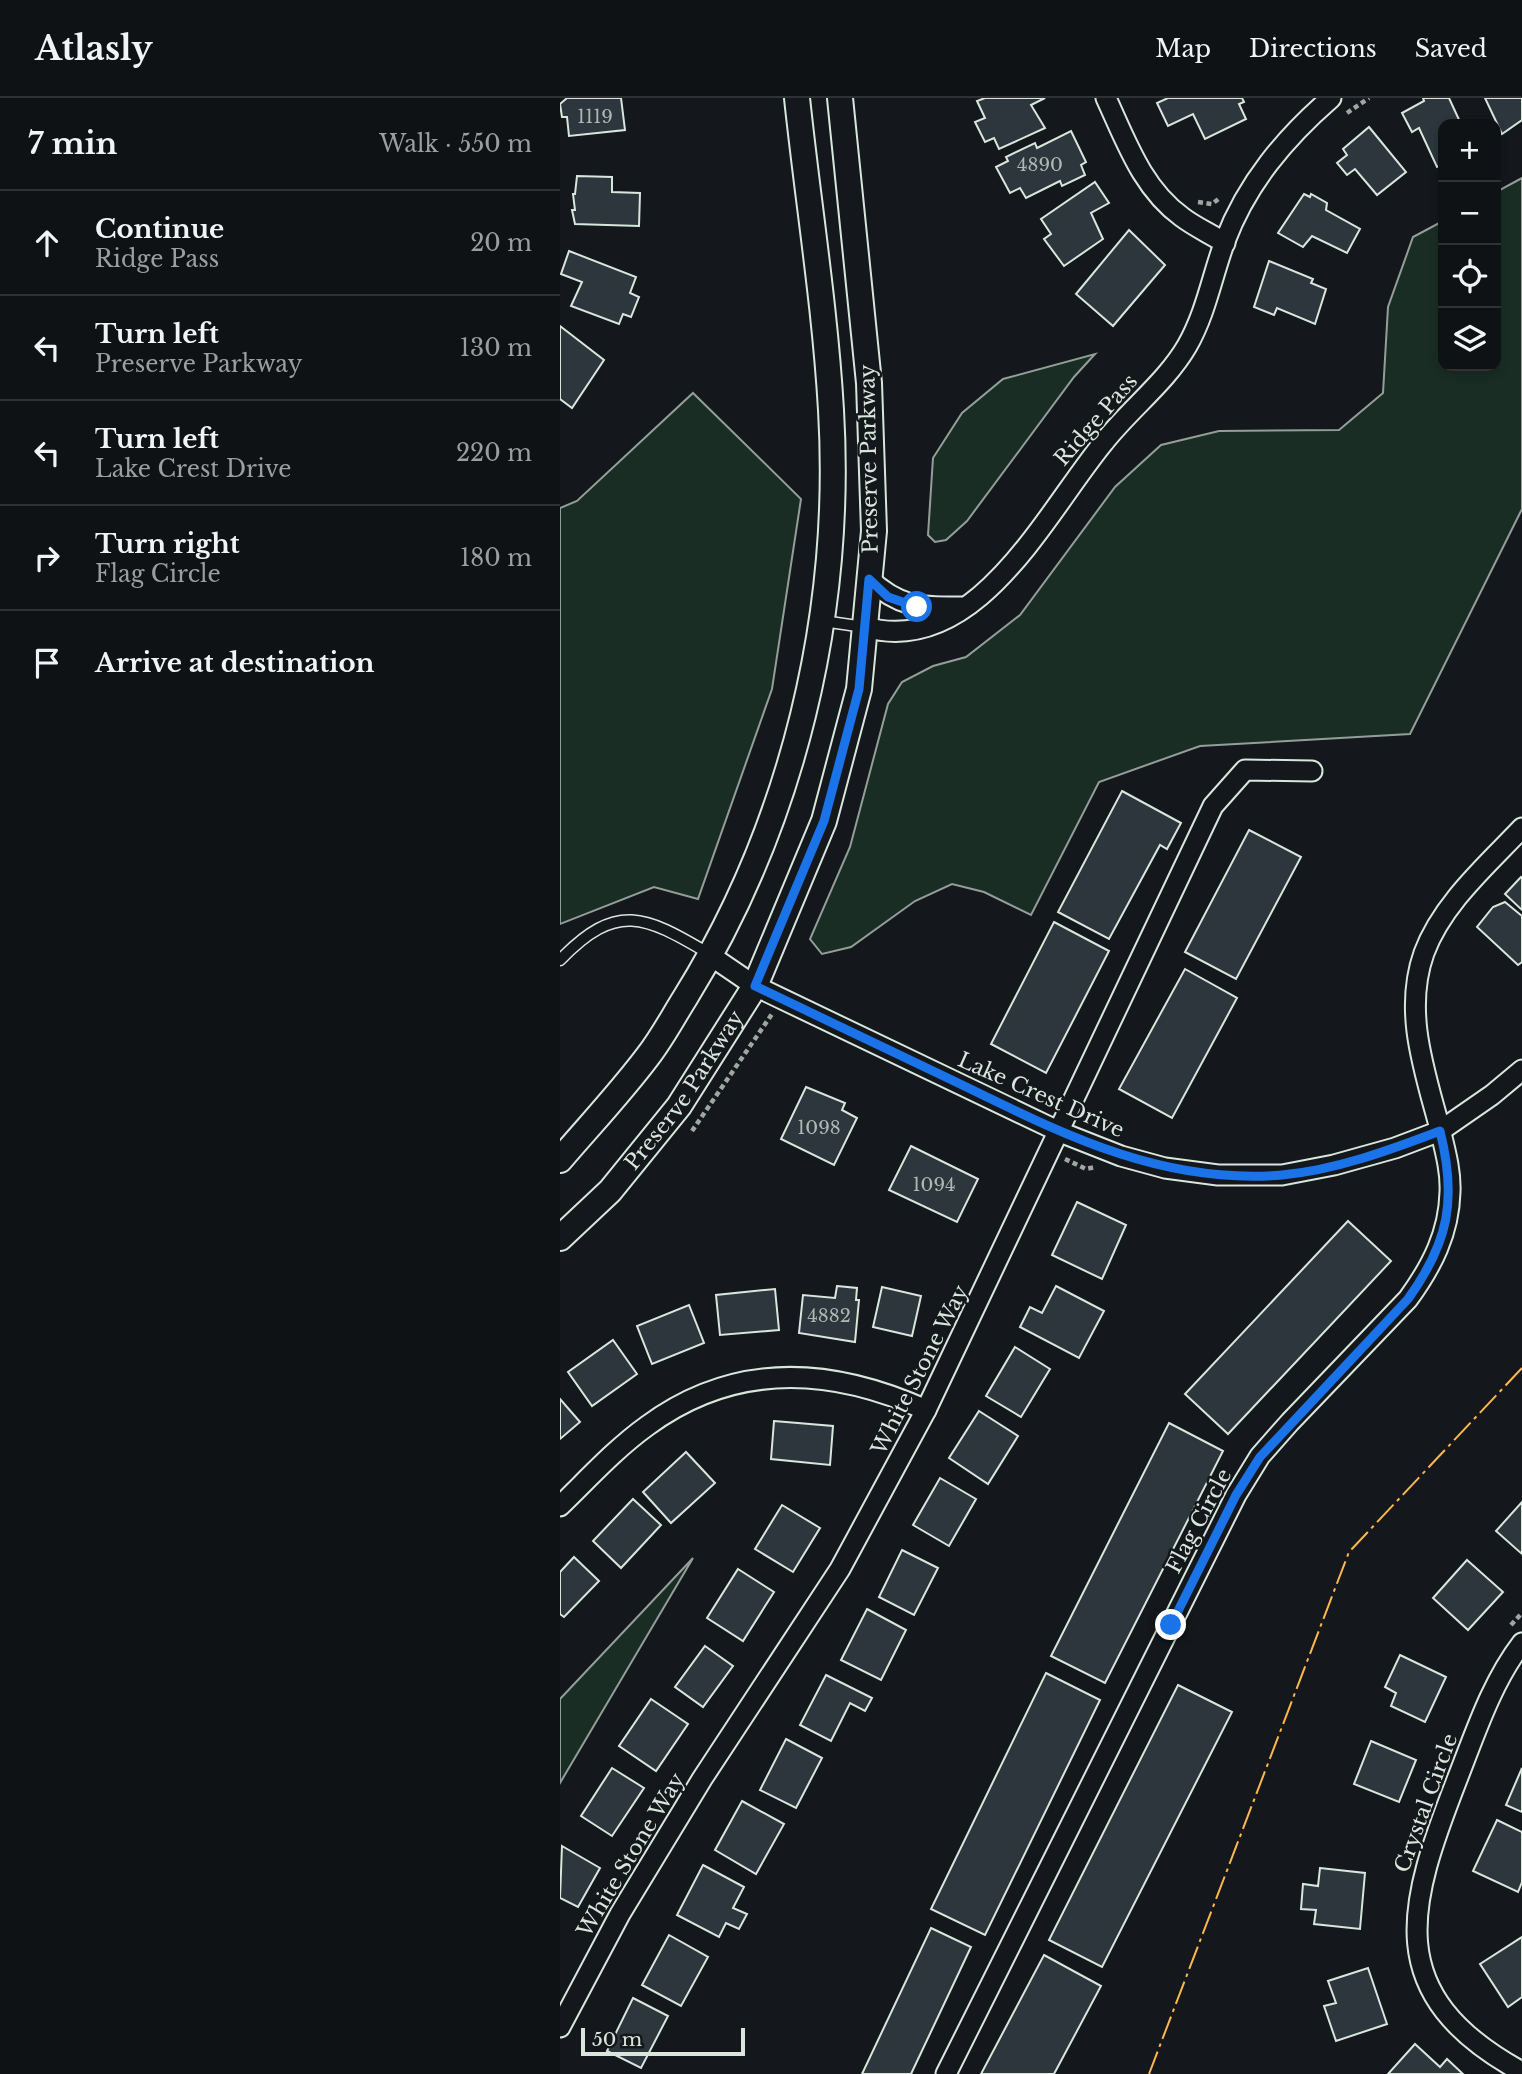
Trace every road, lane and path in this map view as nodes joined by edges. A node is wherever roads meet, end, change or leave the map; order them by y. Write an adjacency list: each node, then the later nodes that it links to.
1 (797, 98): 12 (street, Preserve Parkway)
2 (840, 98): 10 (street, Preserve Parkway)
3 (1106, 98): 9 (street)
4 (1331, 98): 9 (street, Ridge Pass)
5 (1369, 98): 6 (path)
6 (1339, 119)
7 (1193, 199): 8 (path)
8 (1217, 202)
9 (1225, 243): 11 (street, Ridge Pass)
10 (869, 579): 11 (street); 13 (street, Preserve Parkway)
11 (969, 607): 13 (street, Ridge Pass)
12 (824, 621): 13 (lane); 16 (street, Preserve Parkway)
13 (865, 627): 18 (street, Preserve Parkway)
14 (1312, 771): 23 (street, White Stone Way)
15 (1522, 828): 22 (street, Flag Circle)
16 (711, 956): 17 (lane); 18 (street, Lake Crest Drive); 25 (street, Preserve Parkway)
17 (560, 960)
18 (755, 986): 23 (street, Lake Crest Drive); 27 (street, Preserve Parkway)
19 (770, 1020): 20 (path)
20 (779, 1023)
21 (1522, 1070): 22 (street, Lake Crest Drive)
22 (1440, 1131): 23 (street, Lake Crest Drive); 33 (street, Flag Circle)
23 (1059, 1132): 24 (street, White Stone Way)
24 (1050, 1153): 26 (path); 28 (street, White Stone Way)
25 (560, 1160)
26 (1108, 1170)
27 (560, 1238)
28 (926, 1410): 29 (street); 31 (street, White Stone Way)
29 (560, 1506)
30 (1522, 1643): 32 (street, Crystal Circle)
31 (560, 2027)
32 (1522, 2072)
33 (946, 2074)

